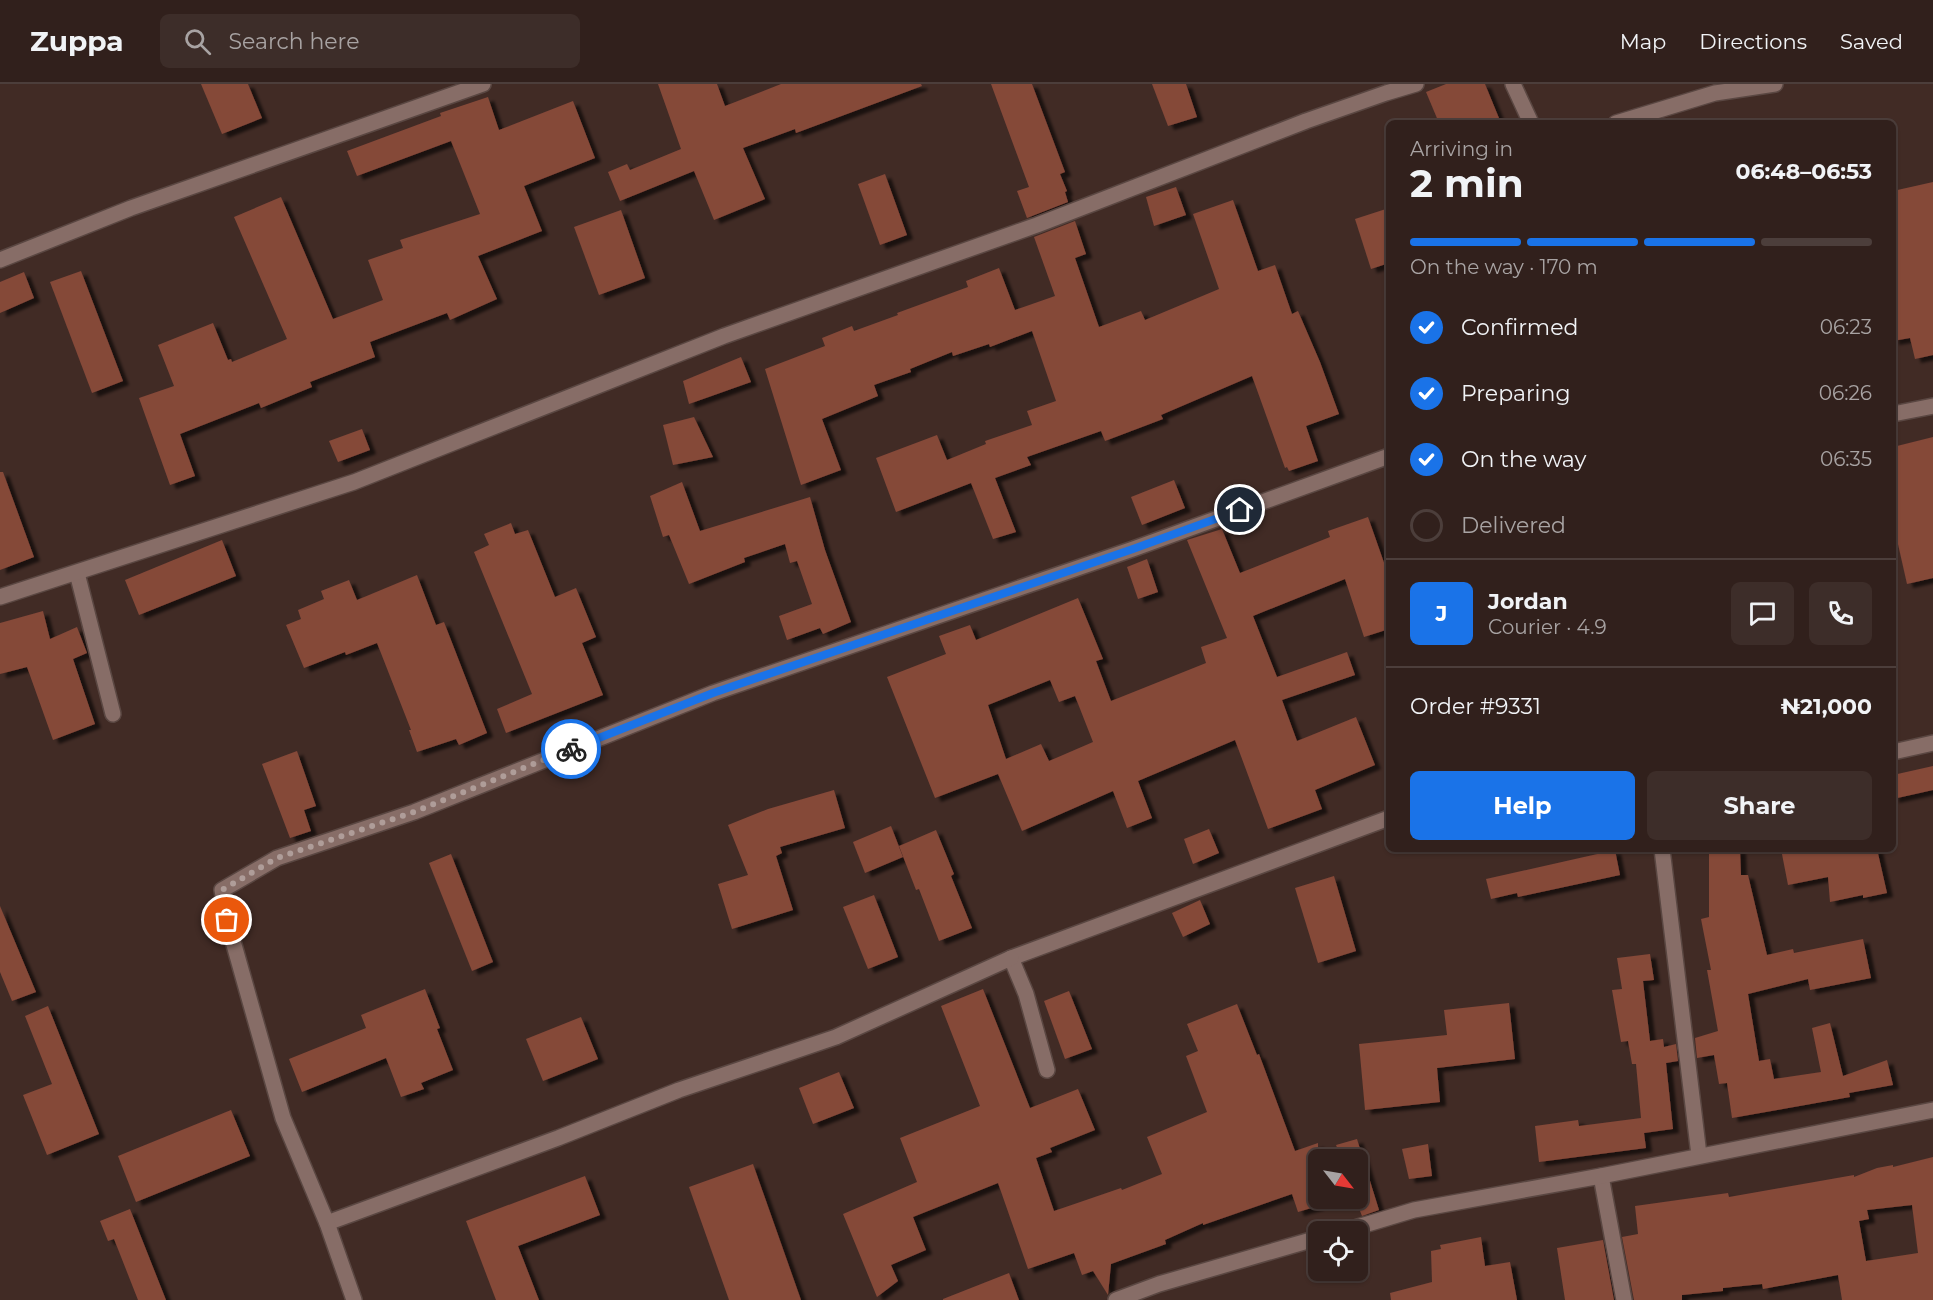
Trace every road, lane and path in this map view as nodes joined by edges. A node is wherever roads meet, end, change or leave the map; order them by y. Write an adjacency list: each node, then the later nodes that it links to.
1 (483, 84): 7 (street)
2 (1416, 84): 11 (street)
3 (1513, 84): 5 (street)
4 (1775, 84): 6 (street)
5 (1530, 120)
6 (1626, 120)
7 (0, 260)
8 (1933, 406): 9 (street)
9 (1896, 413)
10 (1386, 457): 23 (street)
11 (77, 573): 12 (street); 13 (street)
12 (0, 597)
13 (113, 714)
14 (1933, 743): 15 (street)
15 (1896, 751)
16 (1386, 819): 18 (street)
17 (1662, 852): 21 (street)
18 (1011, 958): 19 (street); 23 (street)
19 (1047, 1070)
20 (1933, 1110): 21 (street)
21 (1699, 1155): 22 (street)
22 (1601, 1176): 24 (street); 28 (street)
23 (327, 1222): 26 (street)
24 (1368, 1224)
25 (1308, 1241): 27 (street)
26 (354, 1300)
27 (1116, 1300)
28 (1624, 1300)

